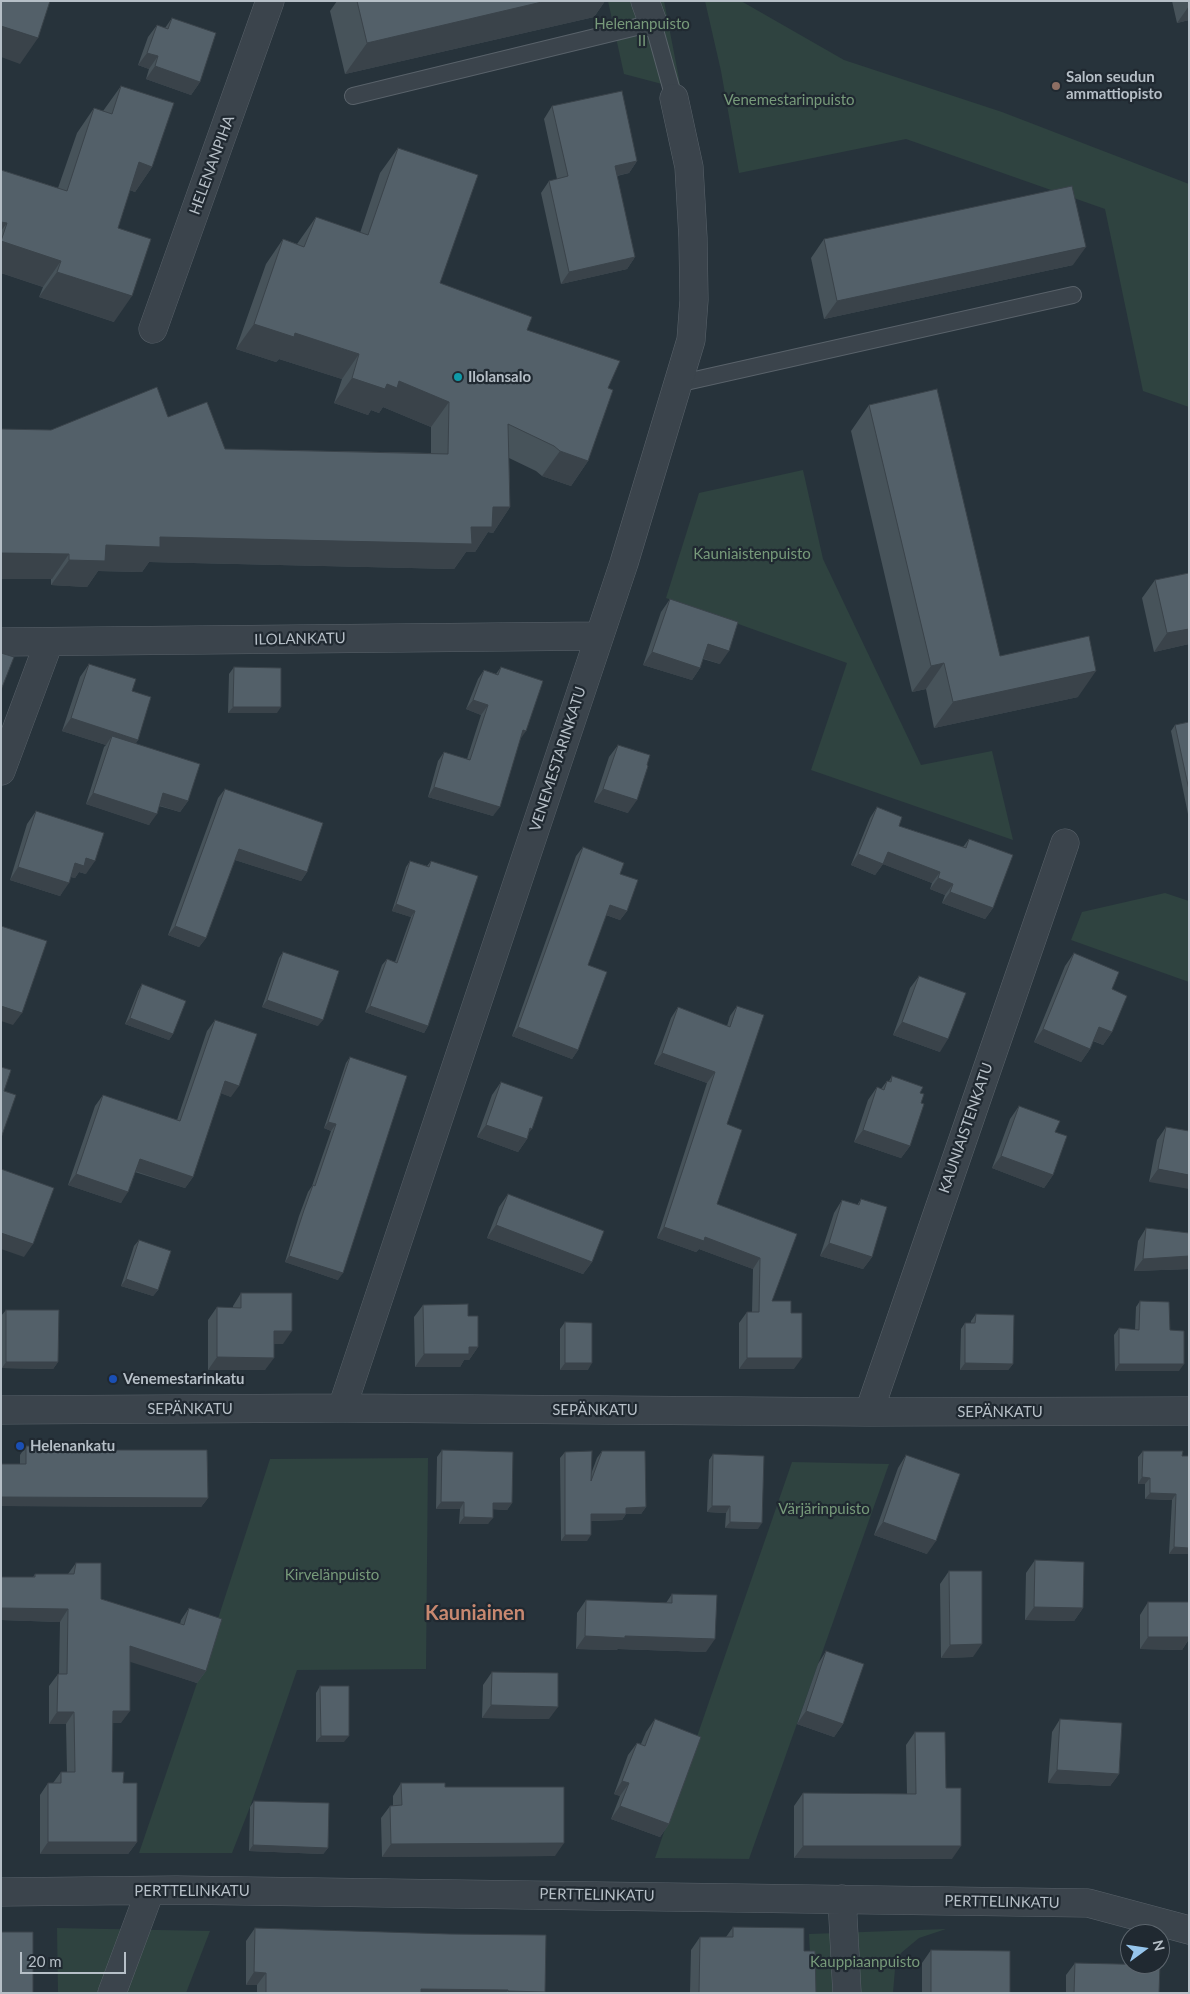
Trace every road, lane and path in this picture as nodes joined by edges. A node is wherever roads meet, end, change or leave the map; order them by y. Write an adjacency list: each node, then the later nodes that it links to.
1 (270, 1): 6 (street, HELENANPIHA)
2 (649, 12): 3 (lane); 4 (lane)
3 (353, 96)
4 (674, 98): 7 (street, VENEMESTARINKATU)
5 (1073, 295): 7 (lane)
6 (153, 329)
7 (678, 384): 8 (street, VENEMESTARINKATU)
8 (599, 636): 10 (street, ILOLANKATU); 13 (street, VENEMESTARINKATU)
9 (1, 642): 10 (street, ILOLANKATU)
10 (49, 642): 11 (street)
11 (1, 771)
12 (1065, 843): 16 (street, KAUNIAISTENKATU)
13 (342, 1408): 14 (street, SEPÄNKATU); 16 (street, SEPÄNKATU)
14 (1, 1410)
15 (1189, 1411): 16 (street, SEPÄNKATU)
16 (869, 1412)
17 (150, 1891): 18 (street, PERTTELINKATU); 19 (street, PERTTELINKATU); 21 (street)
18 (1, 1892)
19 (842, 1899): 20 (street, PERTTELINKATU); 22 (street)
20 (1189, 1930)
21 (112, 1993)
22 (847, 1993)

